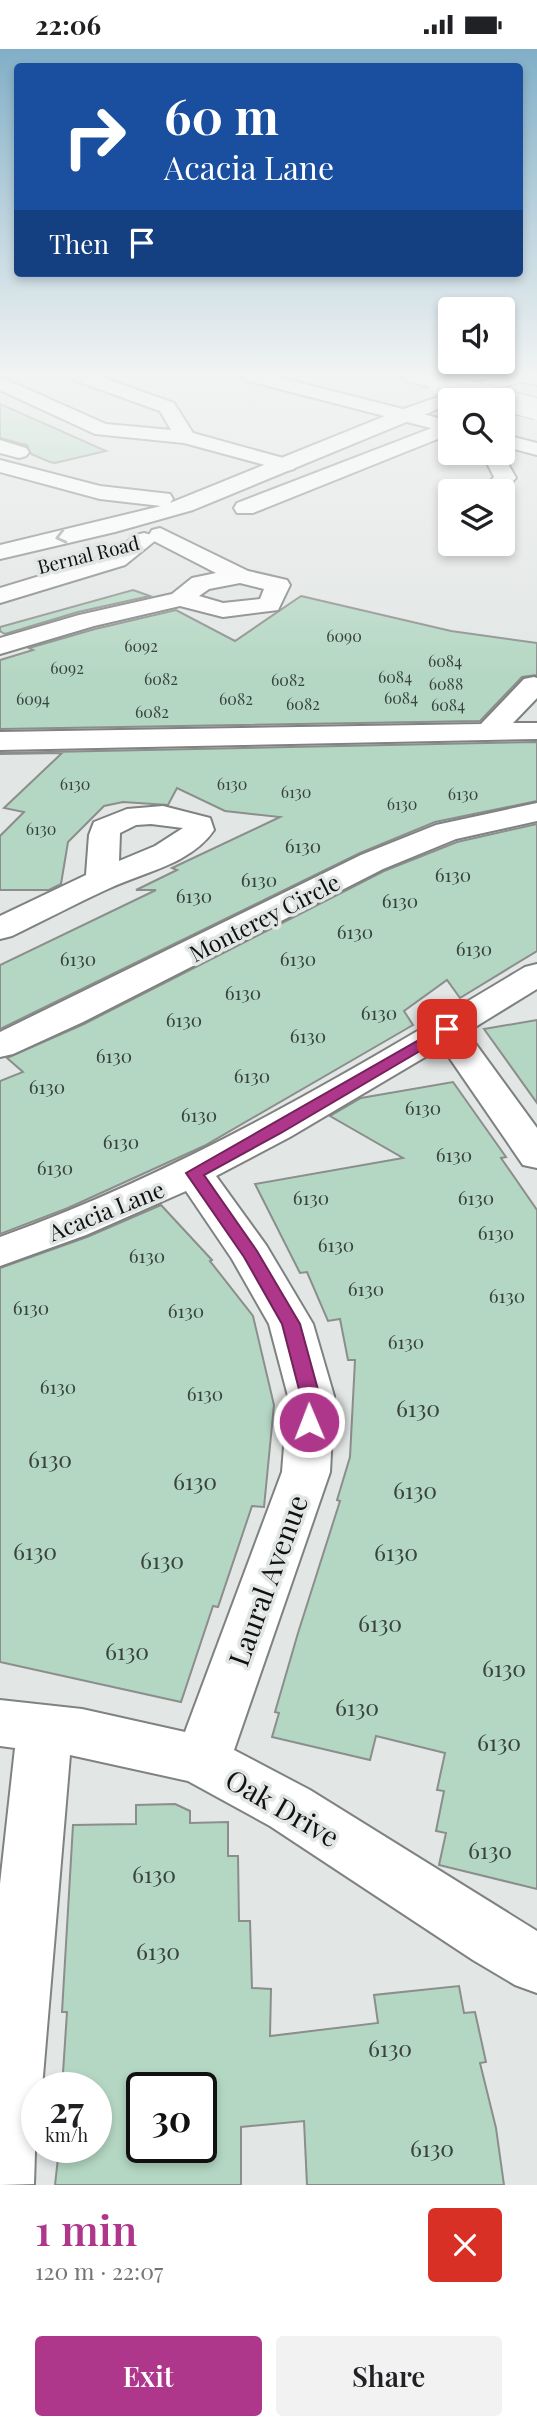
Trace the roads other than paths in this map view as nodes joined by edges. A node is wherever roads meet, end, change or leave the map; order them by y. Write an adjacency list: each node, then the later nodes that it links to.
1 (33, 476): 4 (main road)
2 (261, 476): 5 (main road, Bernal Road)
3 (331, 476): 6 (main road)
4 (68, 486): 5 (main road); 7 (main road)
5 (209, 497): 7 (main road, Bernal Road)
6 (230, 513)
7 (123, 522): 10 (main road); 11 (main road, Bernal Road, one-way to 11)
8 (195, 525): 9 (main road, Bernal Road)
9 (152, 538): 10 (main road, Bernal Road); 13 (main road); 14 (main road)
10 (107, 551): 12 (main road, Bernal Road)
11 (0, 552)
12 (0, 574)
13 (240, 576): 15 (main road); 15 (main road)
14 (0, 596)
15 (180, 600): 16 (main road)
16 (0, 646)
17 (537, 686): 19 (main road)
18 (537, 731): 19 (main road)
19 (489, 732): 20 (main road)
20 (0, 741)
21 (537, 812): 26 (main road, Monterey Circle)
22 (102, 880): 23 (main road)
23 (0, 929)
24 (537, 974): 25 (main road, Acacia Lane)
25 (447, 1029): 27 (main road); 28 (main road, Acacia Lane)
26 (0, 1046)
27 (537, 1156)
28 (194, 1173): 29 (main road, Acacia Lane); 31 (main road, Laural Avenue)
29 (0, 1252)
30 (23, 1725): 31 (main road, Oak Drive); 33 (main road)
31 (202, 1761): 32 (main road, Oak Drive)
32 (537, 1964)
33 (0, 2185)

